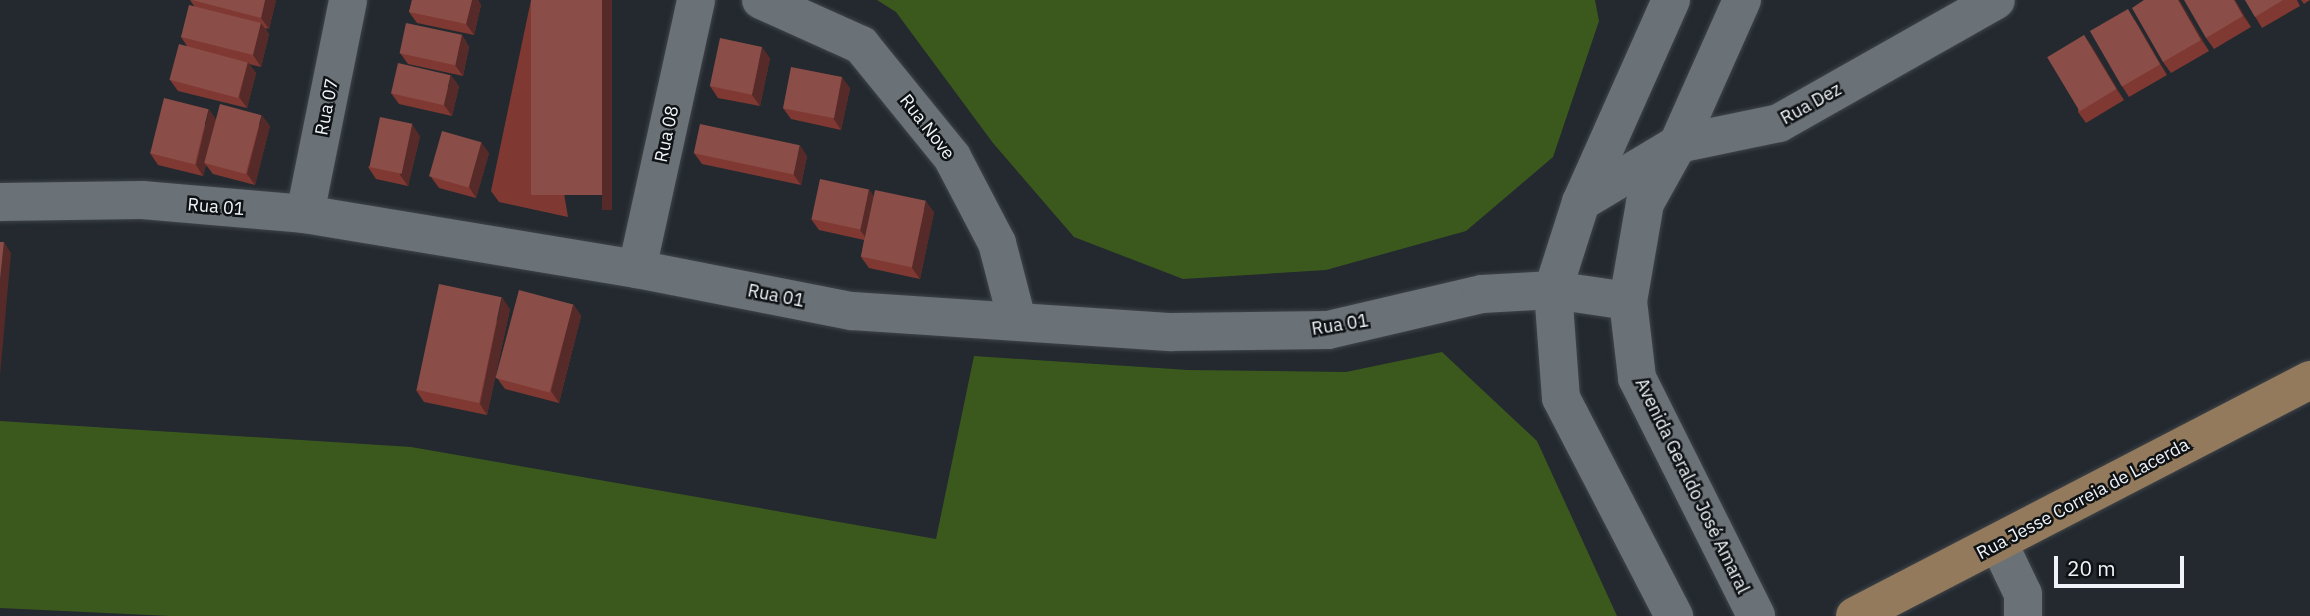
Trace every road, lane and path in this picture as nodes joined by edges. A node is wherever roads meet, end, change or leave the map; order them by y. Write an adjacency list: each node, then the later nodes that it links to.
1 (348, 0): 10 (street, Rua 07)
2 (696, 0): 11 (street, Rua 08)
3 (761, 0): 14 (street, Rua Nove)
4 (1671, 0): 9 (street)
5 (1742, 0): 7 (street, Avenida Geraldo José Amaral)
6 (1996, 0): 7 (street, Rua Dez)
7 (1678, 144): 9 (street, Rua Dez); 13 (street, Avenida Geraldo José Amaral)
8 (0, 202): 10 (street, Rua 01)
9 (1581, 202): 12 (street)
10 (305, 214): 11 (street, Rua 01)
11 (637, 269): 14 (street, Rua 01)
12 (1553, 290): 13 (street, Rua 01); 14 (street, Rua 01); 17 (street)
13 (1628, 301): 18 (street, Avenida Geraldo José Amaral)
14 (1017, 320)
15 (2310, 380): 16 (main road, Rua Jesse Correia de Lacerda)
16 (2000, 544): 19 (main road, Rua Jesse Correia de Lacerda); 20 (street)
17 (1674, 616)
18 (1756, 616)
19 (1855, 616)
20 (2023, 616)

